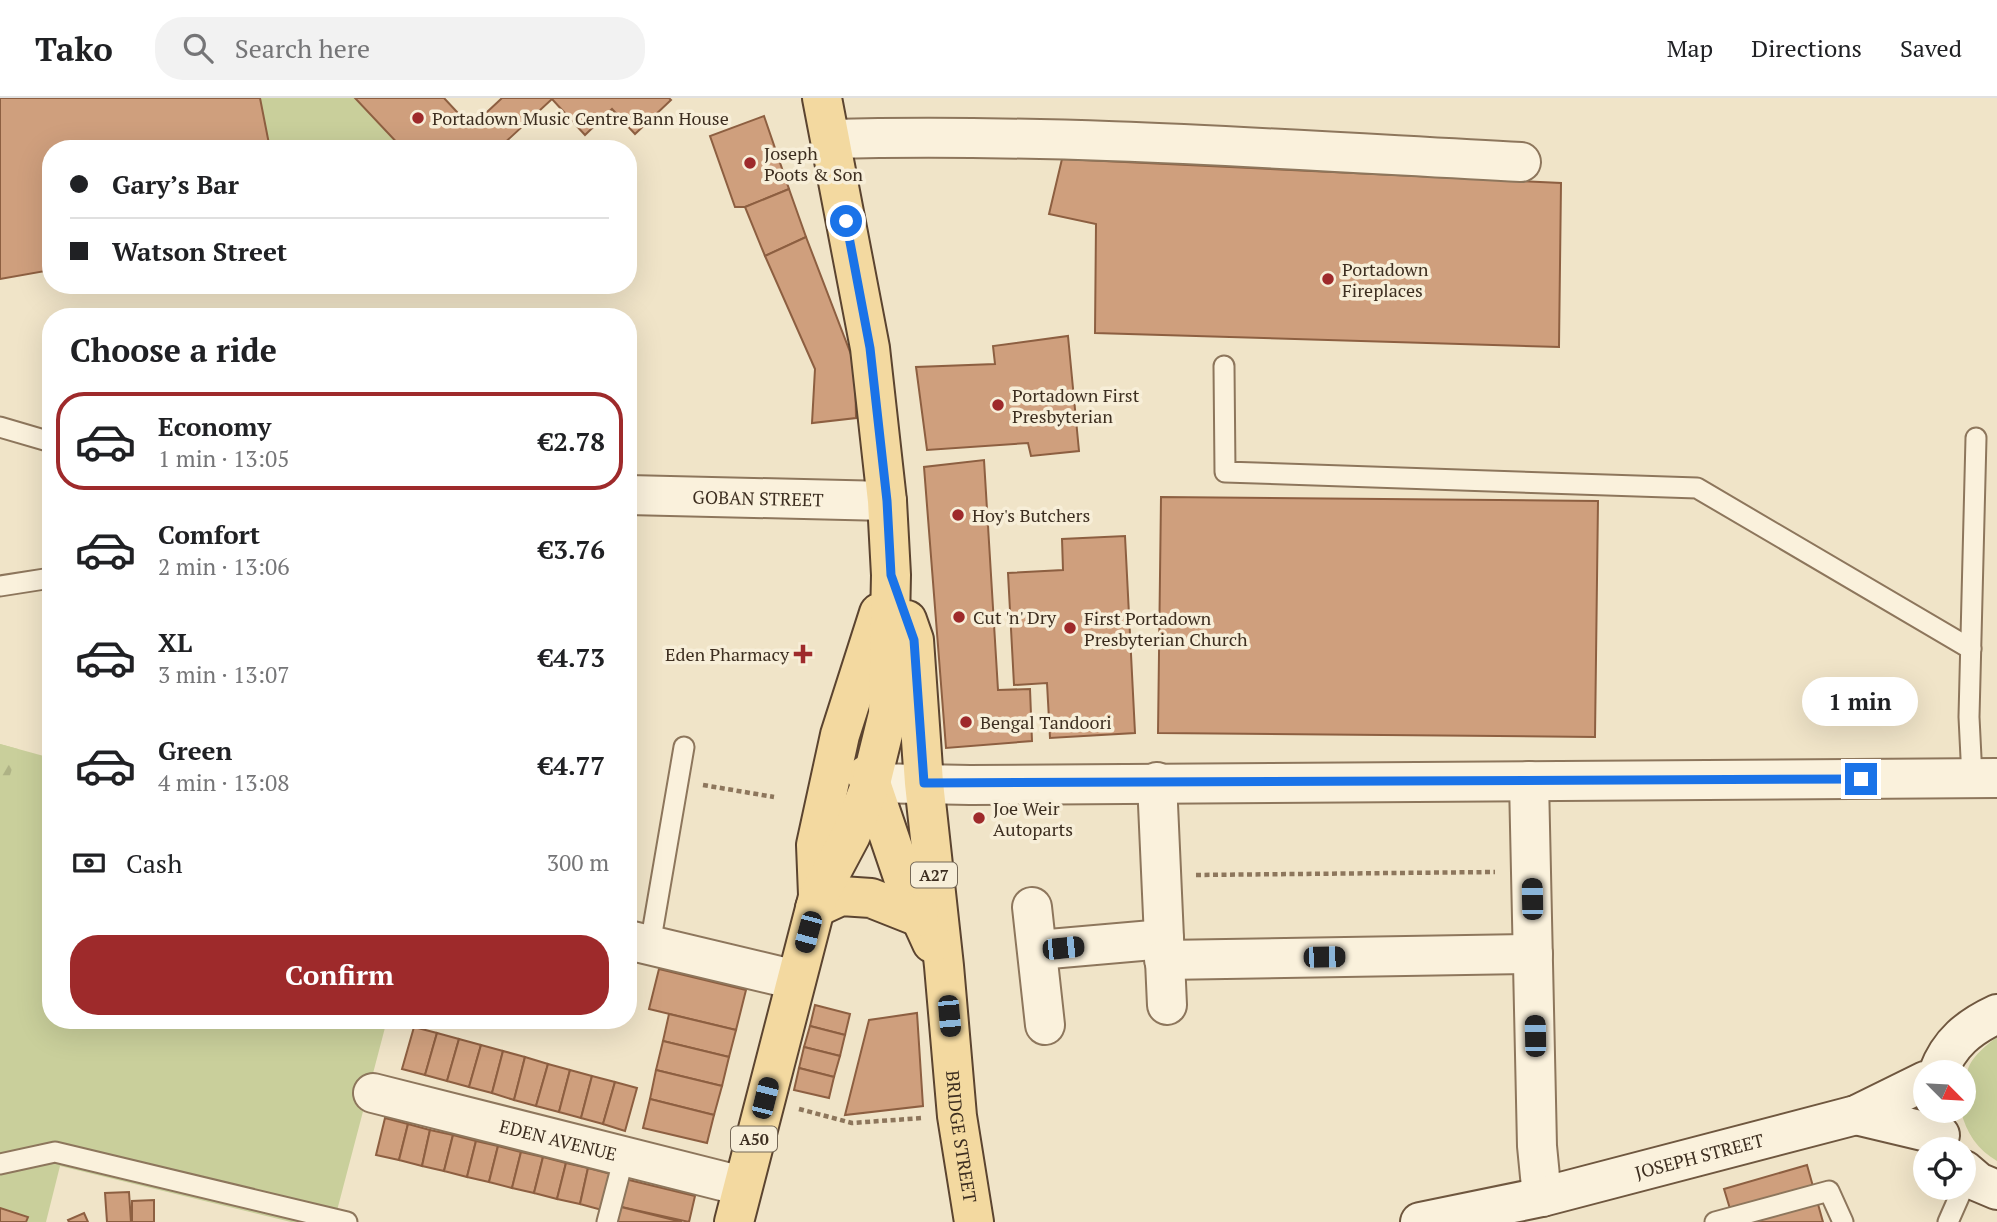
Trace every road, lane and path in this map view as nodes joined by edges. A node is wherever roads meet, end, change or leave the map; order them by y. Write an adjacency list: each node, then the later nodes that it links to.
1 (822, 98): 2 (main road, BRIDGE STREET / A27)
2 (831, 139): 3 (street); 9 (main road, BRIDGE STREET / A27)
3 (1521, 162)
4 (1224, 366): 13 (lane)
5 (0, 427): 7 (lane)
6 (1976, 438): 13 (lane)
7 (42, 439)
8 (637, 495): 9 (street, GOBAN STREET)
9 (887, 501): 10 (main road, BRIDGE STREET / A27)
10 (891, 575): 14 (main road, BRIDGE STREET / A27); 20 (main road, BRIDGE STREET / A27); 21 (main road, BRIDGE STREET / A27)
11 (42, 579): 12 (lane)
12 (0, 586)
13 (1971, 649): 16 (lane)
14 (840, 735): 20 (main road, BRIDGE STREET / A27); 25 (main road, A50)
15 (684, 747): 17 (lane)
16 (1984, 778): 18 (street)
17 (678, 781): 22 (path); 28 (lane)
18 (1529, 781): 19 (street); 23 (street)
19 (1157, 782): 21 (street); 24 (street)
20 (871, 783): 21 (street); 25 (main road, A50); 27 (main road, BRIDGE STREET / A27)
21 (924, 783): 32 (main road, BRIDGE STREET / A27)
22 (774, 797)
23 (1531, 872): 24 (path); 31 (street)
24 (1161, 875): 29 (street)
25 (816, 903): 27 (main road); 33 (main road, A50)
26 (1032, 907): 30 (street)
27 (919, 917): 32 (main road, BRIDGE STREET / A27)
28 (639, 943): 33 (street)
29 (1164, 949): 30 (street); 31 (street); 34 (street)
30 (1038, 950): 36 (street)
31 (1533, 954): 46 (street)
32 (944, 966): 41 (main road, BRIDGE STREET / A27)
33 (796, 980): 40 (main road, A50)
34 (1167, 1005)
35 (1997, 1014): 37 (street)
36 (1045, 1025)
37 (1944, 1060)
38 (1913, 1087): 42 (street, JOSEPH STREET)
39 (373, 1093): 44 (street, EDEN AVENUE)
40 (765, 1098): 41 (path); 48 (main road, A50)
41 (957, 1115): 52 (main road, BRIDGE STREET / A27)
42 (1856, 1115): 43 (street, JOSEPH STREET); 46 (street, JOSEPH STREET)
43 (1913, 1141)
44 (624, 1157): 48 (street, EDEN AVENUE); 51 (lane)
45 (0, 1164): 50 (lane)
46 (1542, 1197): 49 (street, JOSEPH STREET)
47 (1952, 1200): 55 (lane)
48 (738, 1204)
49 (1444, 1220)
50 (347, 1222)
51 (607, 1222)
52 (974, 1222)
53 (1715, 1222): 54 (lane)
54 (1843, 1222)
55 (1948, 1222)

